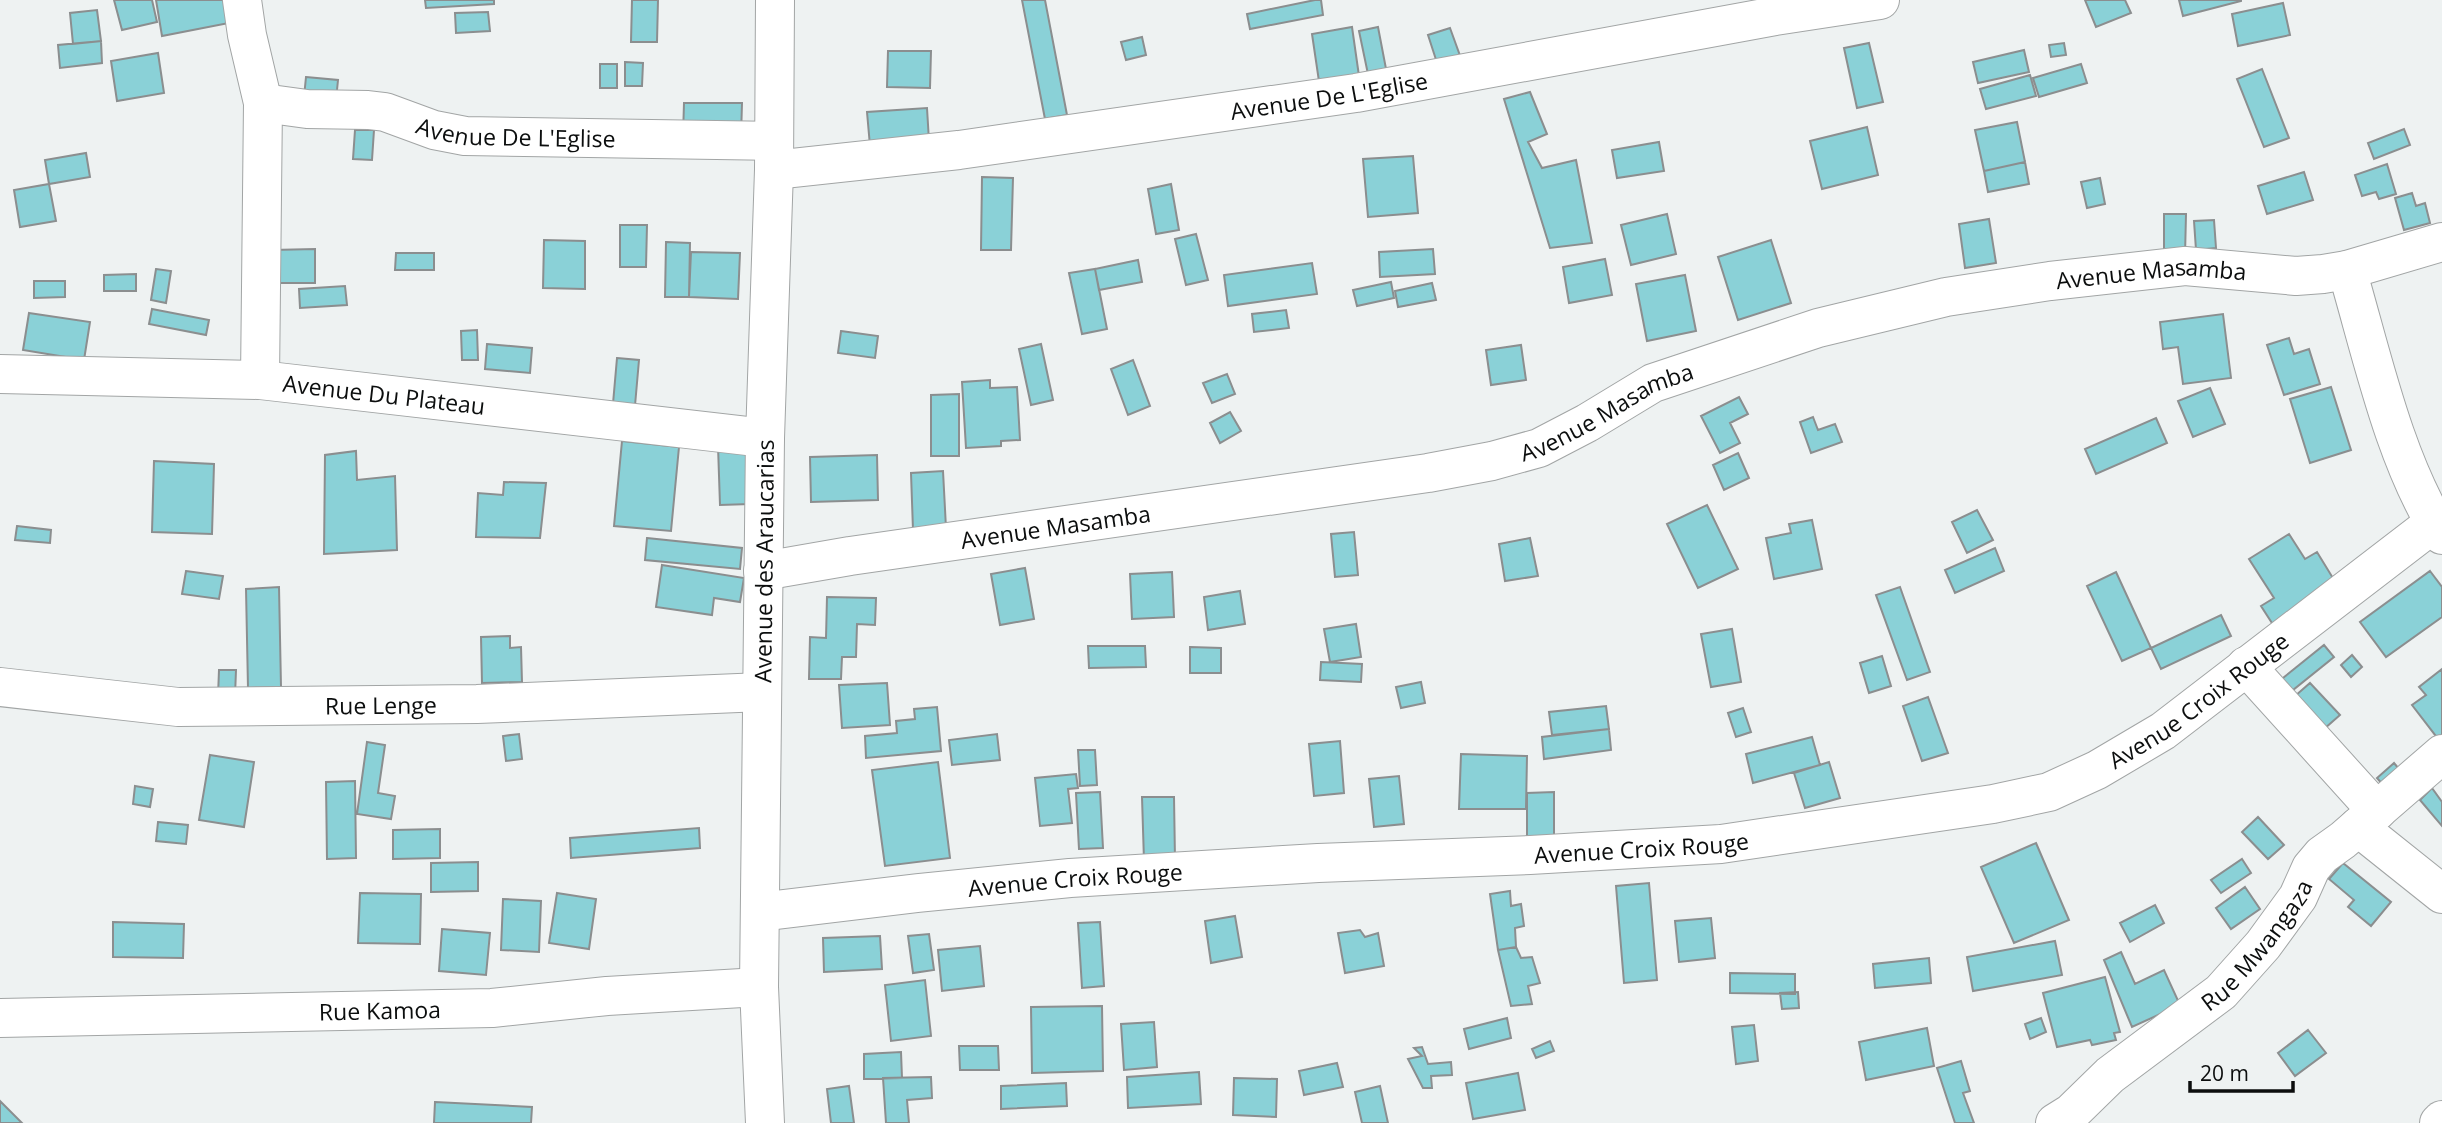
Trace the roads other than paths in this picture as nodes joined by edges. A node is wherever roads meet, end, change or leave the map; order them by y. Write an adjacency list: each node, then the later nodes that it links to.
1 (242, 0): 4 (street)
2 (775, 0): 5 (street, Avenue des Araucarias)
3 (1880, 0): 5 (street, Avenue De L'Eglise)
4 (263, 103): 5 (street, Avenue De L'Eglise); 9 (street)
5 (774, 156): 10 (street, Avenue des Araucarias)
6 (2442, 242): 7 (street, Avenue Masamba)
7 (2347, 270): 11 (street); 12 (street, Avenue Masamba)
8 (0, 374): 9 (street, Avenue Du Plateau)
9 (260, 380): 10 (street, Avenue Du Plateau)
10 (765, 438): 12 (street, Avenue des Araucarias)
11 (2438, 529): 13 (street, Avenue Croix Rouge)
12 (763, 571): 15 (street, Avenue des Araucarias)
13 (2246, 666): 17 (street); 19 (street, Avenue Croix Rouge)
14 (0, 687): 15 (street, Rue Lenge)
15 (762, 692): 19 (street, Avenue des Araucarias)
16 (2442, 754): 17 (street, Rue Mwangaza)
17 (2368, 819): 18 (street); 23 (street, Rue Mwangaza)
18 (2442, 894)
19 (760, 912): 20 (street, Avenue des Araucarias)
20 (759, 988): 21 (street, Rue Kamoa); 22 (street, Avenue des Araucarias)
21 (0, 1018)
22 (765, 1123)
23 (2056, 1123)

